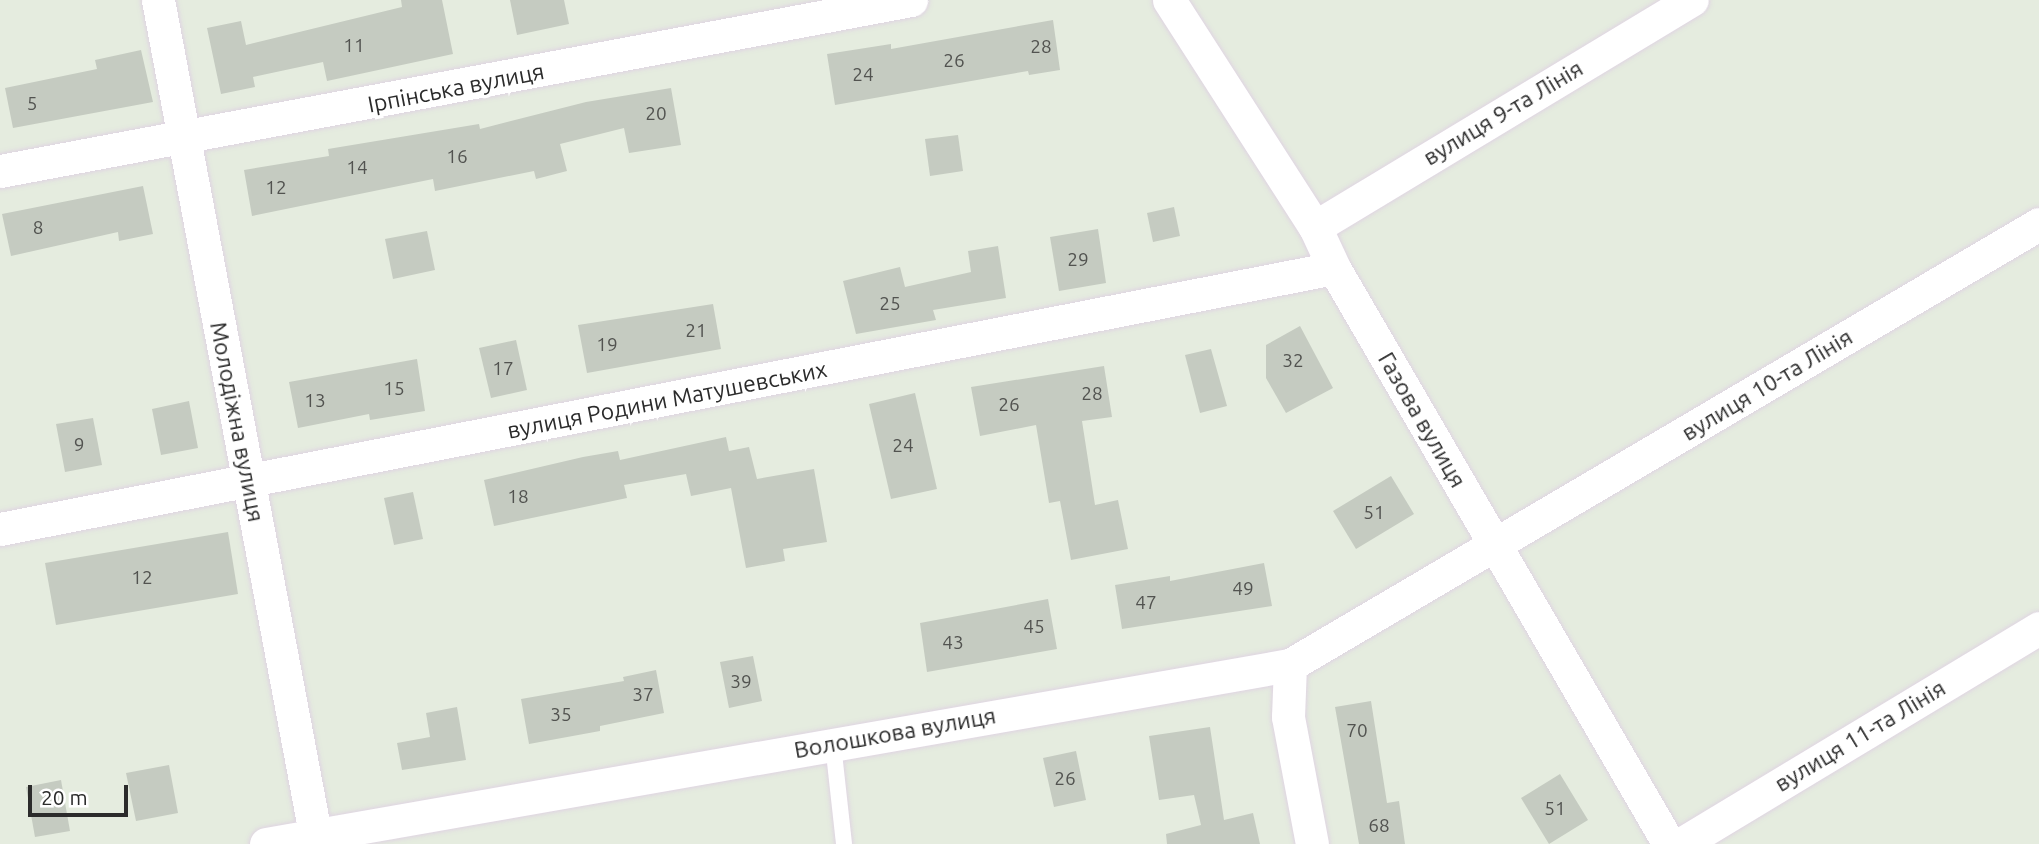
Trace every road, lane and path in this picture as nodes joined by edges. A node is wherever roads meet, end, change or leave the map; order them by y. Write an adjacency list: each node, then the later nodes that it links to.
1 (158, 0): 5 (street, Молодіжна вулиця)
2 (911, 0): 5 (street, Ірпінська вулиця)
3 (1170, 0): 8 (street, Газова вулиця)
4 (1692, 0): 8 (street, вулиця 9-та Лінія)
5 (184, 139): 6 (street, Ірпінська вулиця); 10 (street, Молодіжна вулиця)
6 (0, 171)
7 (2039, 224): 12 (street, вулиця 10-та Лінія)
8 (1315, 227): 9 (street, Газова вулиця)
9 (1334, 268): 10 (street, вулиця Родини Матушевських); 12 (street, Газова вулиця)
10 (249, 484): 11 (street, вулиця Родини Матушевських); 16 (street, Молодіжна вулиця)
11 (0, 529)
12 (1495, 546): 14 (street, Волошкова вулиця); 20 (street, Газова вулиця)
13 (2039, 628): 21 (street, вулиця 11-та Лінія)
14 (1290, 665): 15 (street, Волошкова вулиця); 19 (street)
15 (833, 744): 16 (street, Волошкова вулиця); 18 (lane)
16 (316, 839): 17 (street, Волошкова вулиця)
17 (266, 844)
18 (844, 844)
19 (1312, 844)
20 (1669, 844)
21 (1681, 844)

